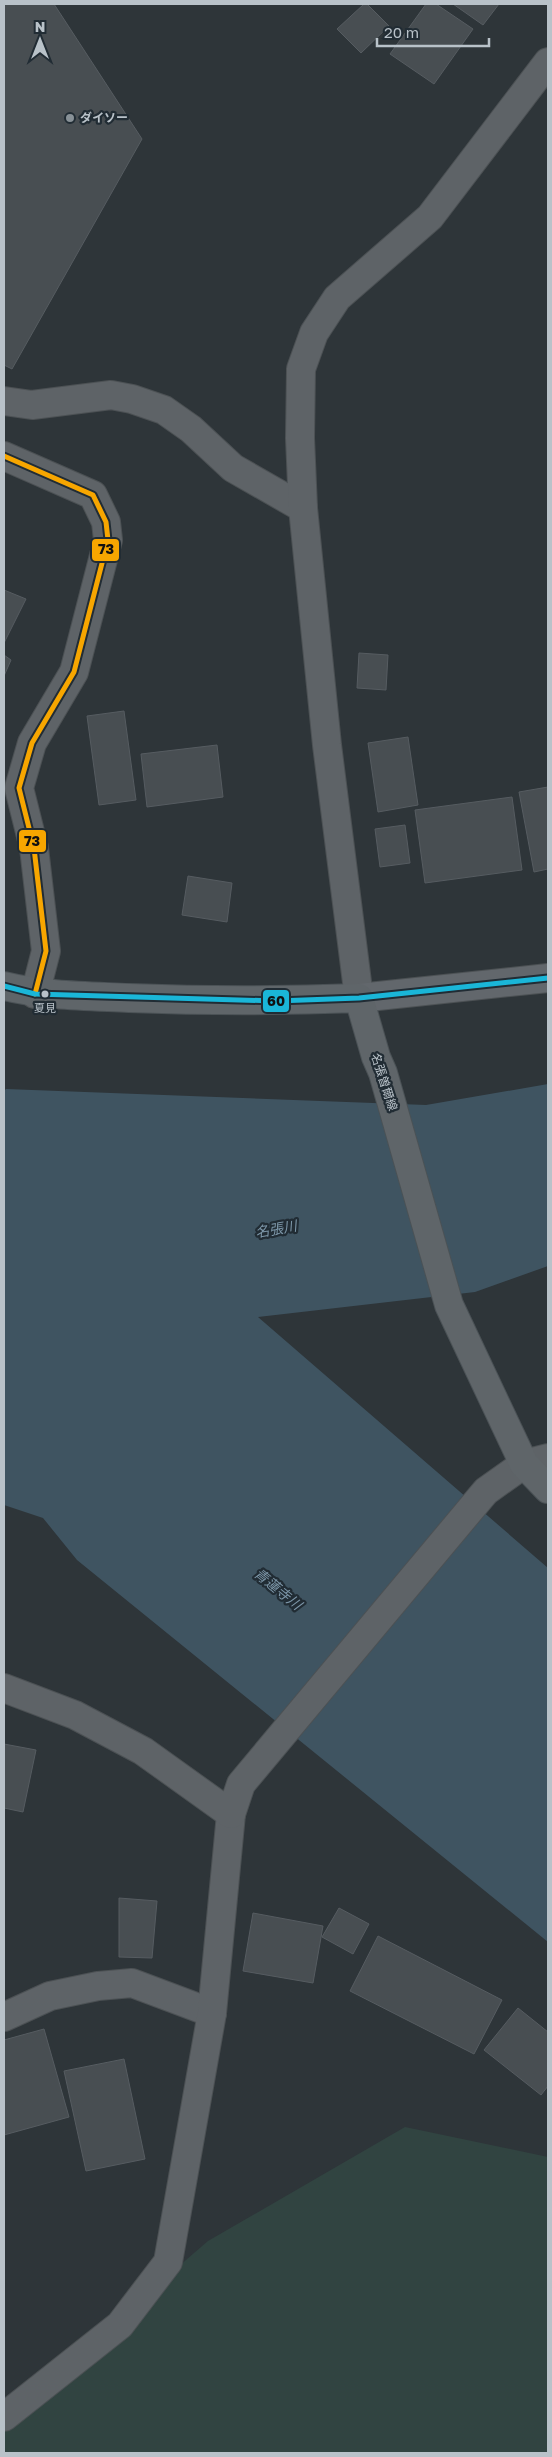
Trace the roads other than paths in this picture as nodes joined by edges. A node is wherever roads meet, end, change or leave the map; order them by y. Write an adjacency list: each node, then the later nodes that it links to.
1 (548, 62): 4 (street)
2 (4, 401): 4 (street)
3 (4, 456): 7 (street)
4 (303, 508): 8 (street)
5 (548, 978): 8 (main road)
6 (4, 986): 7 (main road)
7 (35, 994): 8 (main road)
8 (359, 998): 9 (main road, 名張曽爾線)
9 (536, 1461): 10 (main road, 名張曽爾線); 12 (street)
10 (548, 1489)
11 (4, 1688): 12 (street)
12 (231, 1814): 13 (street)
13 (212, 2013): 14 (street); 15 (street)
14 (4, 2017)
15 (4, 2417)

